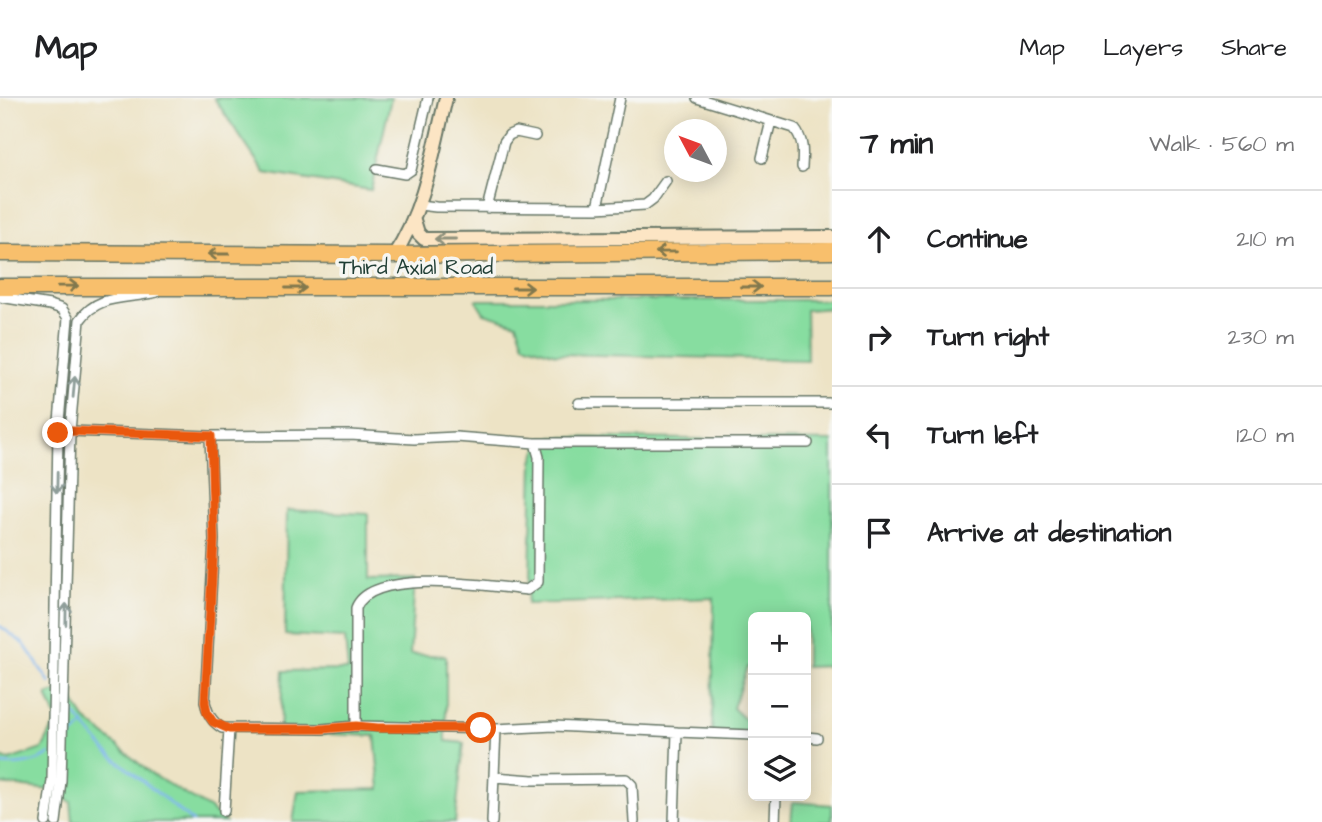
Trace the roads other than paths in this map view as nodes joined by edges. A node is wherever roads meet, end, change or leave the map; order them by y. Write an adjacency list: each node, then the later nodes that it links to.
1 (428, 98): 9 (street)
2 (446, 98): 11 (street)
3 (620, 98): 13 (street)
4 (697, 98): 5 (street)
5 (771, 121): 7 (street); 8 (street)
6 (535, 136): 12 (street)
7 (762, 158)
8 (802, 167)
9 (377, 169)
10 (665, 182): 13 (street)
11 (420, 205): 12 (street); 14 (street)
12 (487, 208): 13 (street)
13 (597, 208)
14 (414, 220): 15 (street, one-way to 14); 18 (street)
15 (832, 237)
16 (832, 251): 18 (highway, Third Axial Road, one-way to 18)
17 (0, 253): 18 (highway, Third Axial Road, one-way to 17)
18 (394, 255)
19 (0, 287): 21 (highway, Third Axial Road, one-way to 21)
20 (832, 287): 21 (highway, Third Axial Road, one-way to 20)
21 (172, 288): 25 (street, one-way to 21)
22 (0, 297): 26 (street)
23 (579, 403): 24 (street)
24 (832, 403)
25 (70, 431): 26 (street); 27 (street); 30 (street, one-way to 25)
26 (58, 433): 30 (street, one-way to 30)
27 (211, 436): 28 (street); 32 (street)
28 (535, 443): 29 (street); 31 (street)
29 (808, 443)
30 (60, 683): 39 (street)
31 (356, 726): 32 (street); 33 (street)
32 (229, 729): 41 (street)
33 (496, 729): 34 (street); 38 (street)
34 (677, 732): 35 (street); 46 (street)
35 (748, 735)
36 (811, 737): 37 (street)
37 (817, 738)
38 (494, 777): 44 (street); 45 (street)
39 (57, 781): 42 (street); 43 (street)
40 (776, 801): 47 (street)
41 (224, 811)
42 (46, 822)
43 (56, 822)
44 (492, 822)
45 (634, 822)
46 (674, 822)
47 (775, 822)

